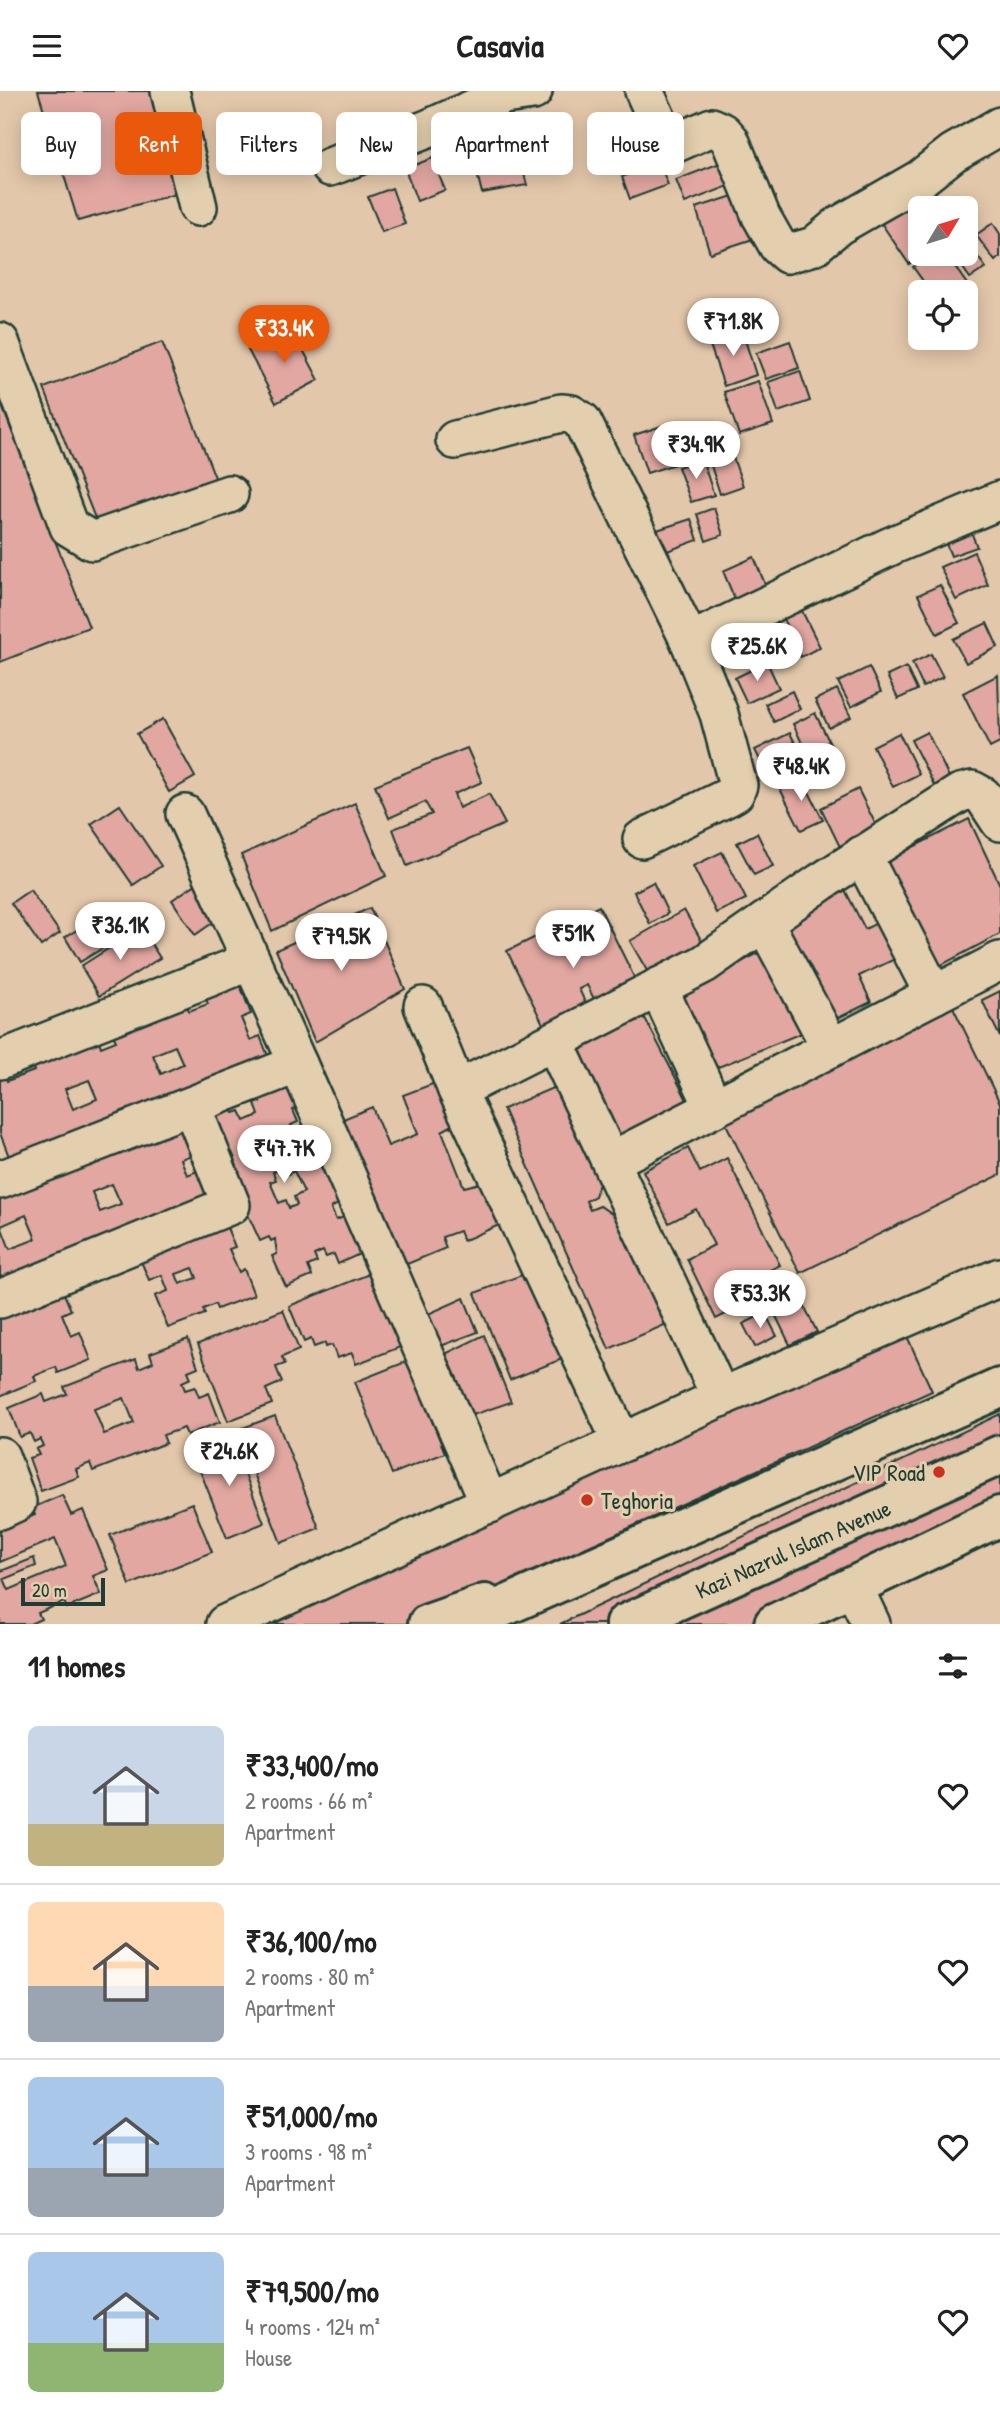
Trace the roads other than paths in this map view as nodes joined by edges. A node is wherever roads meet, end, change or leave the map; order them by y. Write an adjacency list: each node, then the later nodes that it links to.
1 (170, 91): 6 (street)
2 (533, 91): 5 (street)
3 (644, 91): 4 (street)
4 (1000, 127)
5 (330, 167)
6 (198, 207)
7 (0, 342): 9 (street)
8 (455, 440): 11 (street)
9 (229, 494)
10 (1000, 499): 11 (street)
11 (690, 642): 14 (street)
12 (185, 814): 17 (street)
13 (1000, 822): 15 (street)
14 (642, 839)
15 (862, 855): 16 (street); 20 (street)
16 (764, 922): 19 (street); 23 (street)
17 (251, 961): 24 (street); 25 (street)
18 (1000, 961): 20 (street)
19 (658, 988): 22 (street); 28 (street)
20 (934, 995): 23 (street)
21 (423, 1006): 26 (street)
22 (554, 1041): 26 (street); 29 (street)
23 (831, 1048): 28 (street)
24 (0, 1059)
25 (298, 1064): 27 (street); 38 (street)
26 (457, 1090): 35 (street)
27 (192, 1107): 30 (street); 32 (street)
28 (714, 1108): 29 (street)
29 (611, 1161): 34 (street)
30 (1, 1177)
31 (1000, 1277): 34 (street)
32 (0, 1299)
33 (1000, 1388): 42 (main road)
34 (721, 1398): 35 (street)
35 (622, 1443): 38 (street)
36 (1000, 1455): 46 (main road, Kazi Nazrul Islam Avenue)
37 (0, 1456): 39 (street)
38 (490, 1504): 43 (street)
39 (0, 1510)
40 (1000, 1516): 41 (main road)
41 (853, 1586): 47 (main road); 48 (street)
42 (535, 1591): 44 (main road); 45 (main road)
43 (225, 1624)
44 (428, 1624)
45 (464, 1624)
46 (625, 1624)
47 (774, 1624)
48 (871, 1624)

